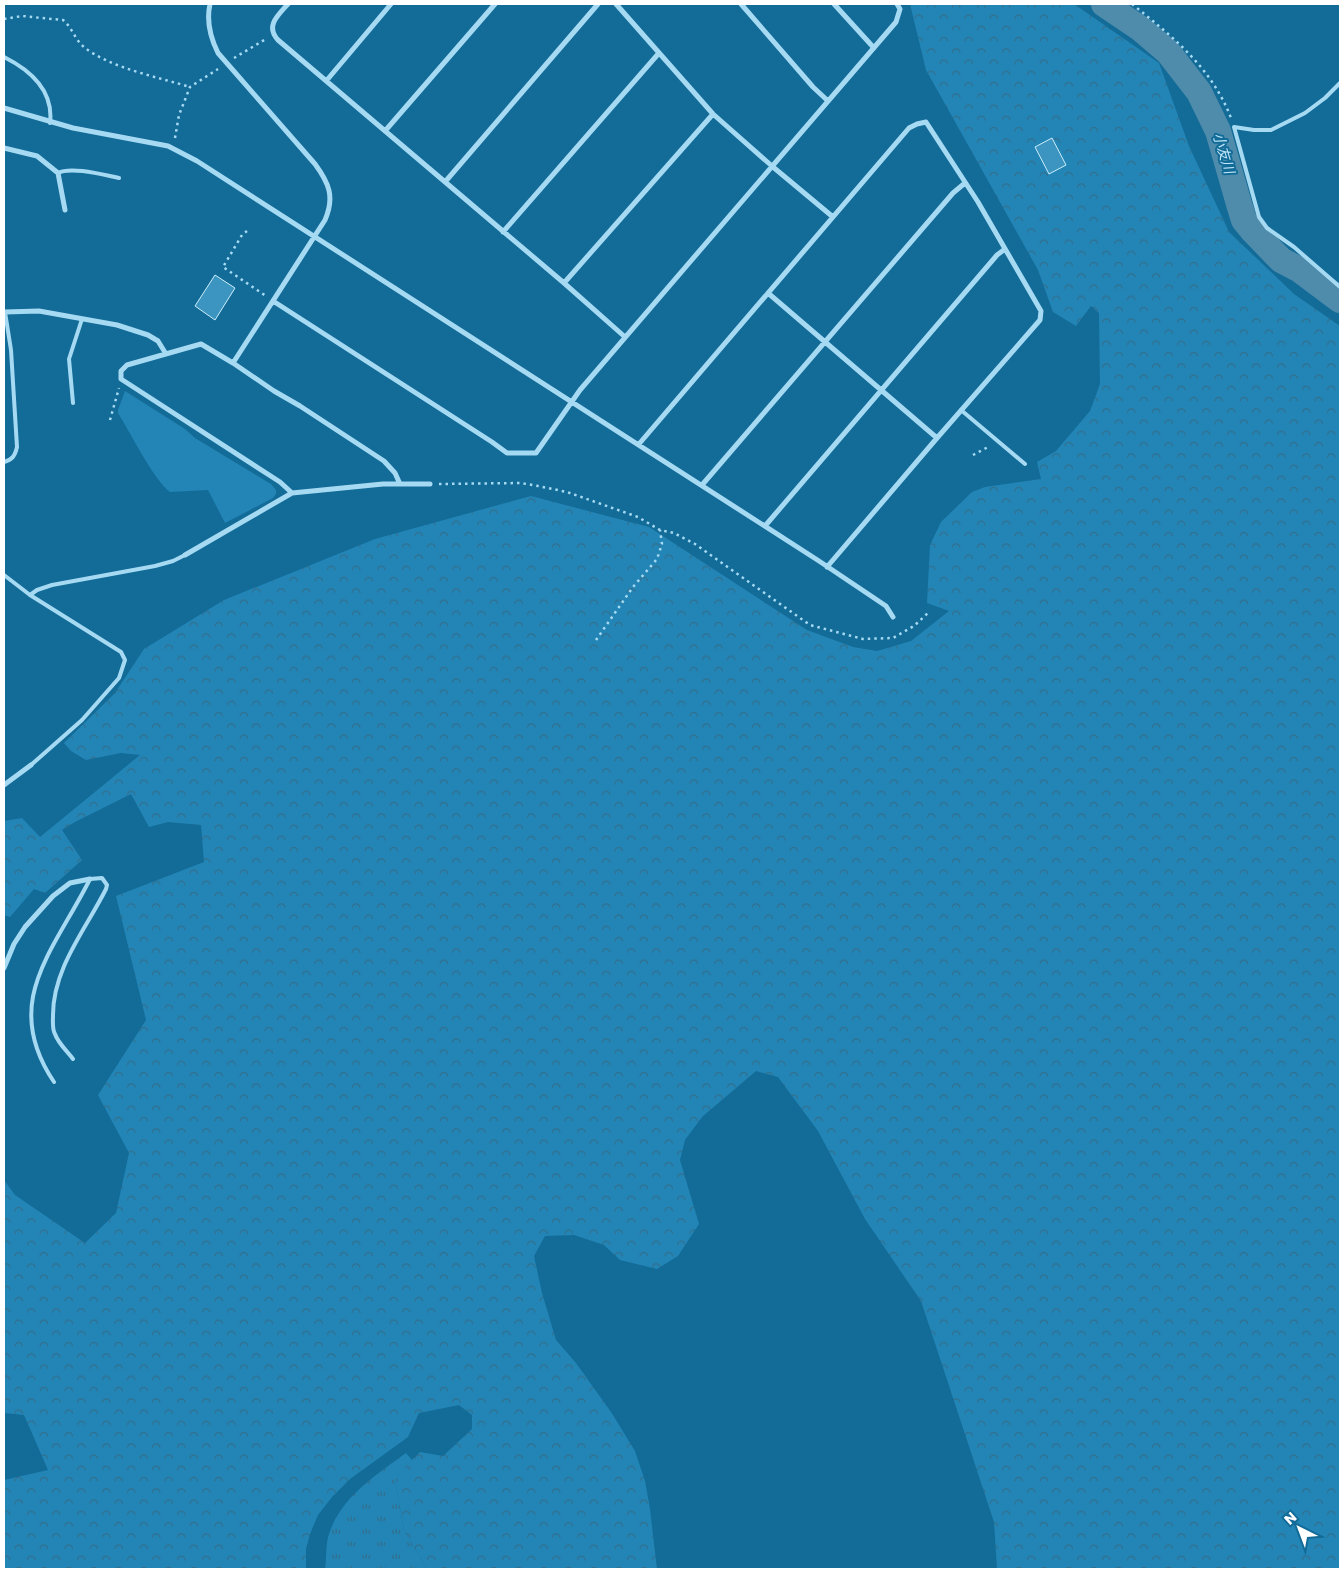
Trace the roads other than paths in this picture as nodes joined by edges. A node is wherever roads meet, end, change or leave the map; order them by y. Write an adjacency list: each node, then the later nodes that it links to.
1 (210, 4): 29 (street)
2 (288, 4): 13 (street)
3 (391, 4): 13 (street)
4 (494, 4): 19 (street)
5 (598, 4): 24 (street)
6 (616, 4): 11 (street)
7 (741, 4): 15 (street)
8 (834, 4): 10 (street)
9 (897, 4): 10 (street)
10 (874, 48): 15 (street)
11 (659, 53): 17 (street); 28 (street)
12 (4, 57): 18 (lane)
13 (326, 80): 19 (street)
14 (1340, 83): 32 (lane)
15 (828, 101): 21 (street)
16 (4, 108): 18 (street)
17 (713, 114): 21 (street); 31 (street)
18 (50, 123): 29 (street)
19 (386, 131): 24 (street)
20 (4, 148): 22 (street)
21 (772, 167): 27 (street); 37 (street)
22 (58, 173): 23 (lane); 26 (street)
23 (119, 178)
24 (445, 182): 28 (street)
25 (965, 184): 27 (street); 30 (street); 38 (street)
26 (65, 210)
27 (834, 217): 33 (street)
28 (503, 232): 31 (street)
29 (315, 237): 34 (street); 42 (street)
30 (1005, 250): 41 (street); 44 (street)
31 (564, 283): 37 (street)
32 (1340, 287)
33 (768, 293): 38 (street); 46 (street)
34 (273, 301): 40 (street); 42 (street)
35 (5, 312): 36 (street); 47 (lane)
36 (82, 319): 39 (street); 43 (lane)
37 (625, 337): 42 (street)
38 (826, 342): 41 (street); 51 (street)
39 (166, 354): 40 (street); 52 (street)
40 (233, 363): 49 (street)
41 (882, 390): 45 (street); 53 (street)
42 (571, 402): 46 (street)
43 (74, 403)
44 (961, 410): 45 (street); 48 (lane)
45 (937, 438): 55 (street)
46 (639, 444): 51 (street)
47 (4, 462)
48 (1025, 464)
49 (400, 484): 50 (street); 52 (street)
50 (430, 484)
51 (702, 485): 53 (street)
52 (292, 493): 54 (street)
53 (765, 526): 55 (street)
54 (185, 554): 57 (lane)
55 (827, 567): 58 (street)
56 (4, 575): 57 (lane)
57 (30, 595): 59 (lane)
58 (893, 617)
59 (31, 765): 60 (street)
60 (4, 785)
61 (90, 879): 62 (lane); 63 (street); 65 (lane)
62 (41, 955)
63 (4, 968)
64 (34, 1056): 66 (lane)
65 (73, 1059)
66 (54, 1082)

